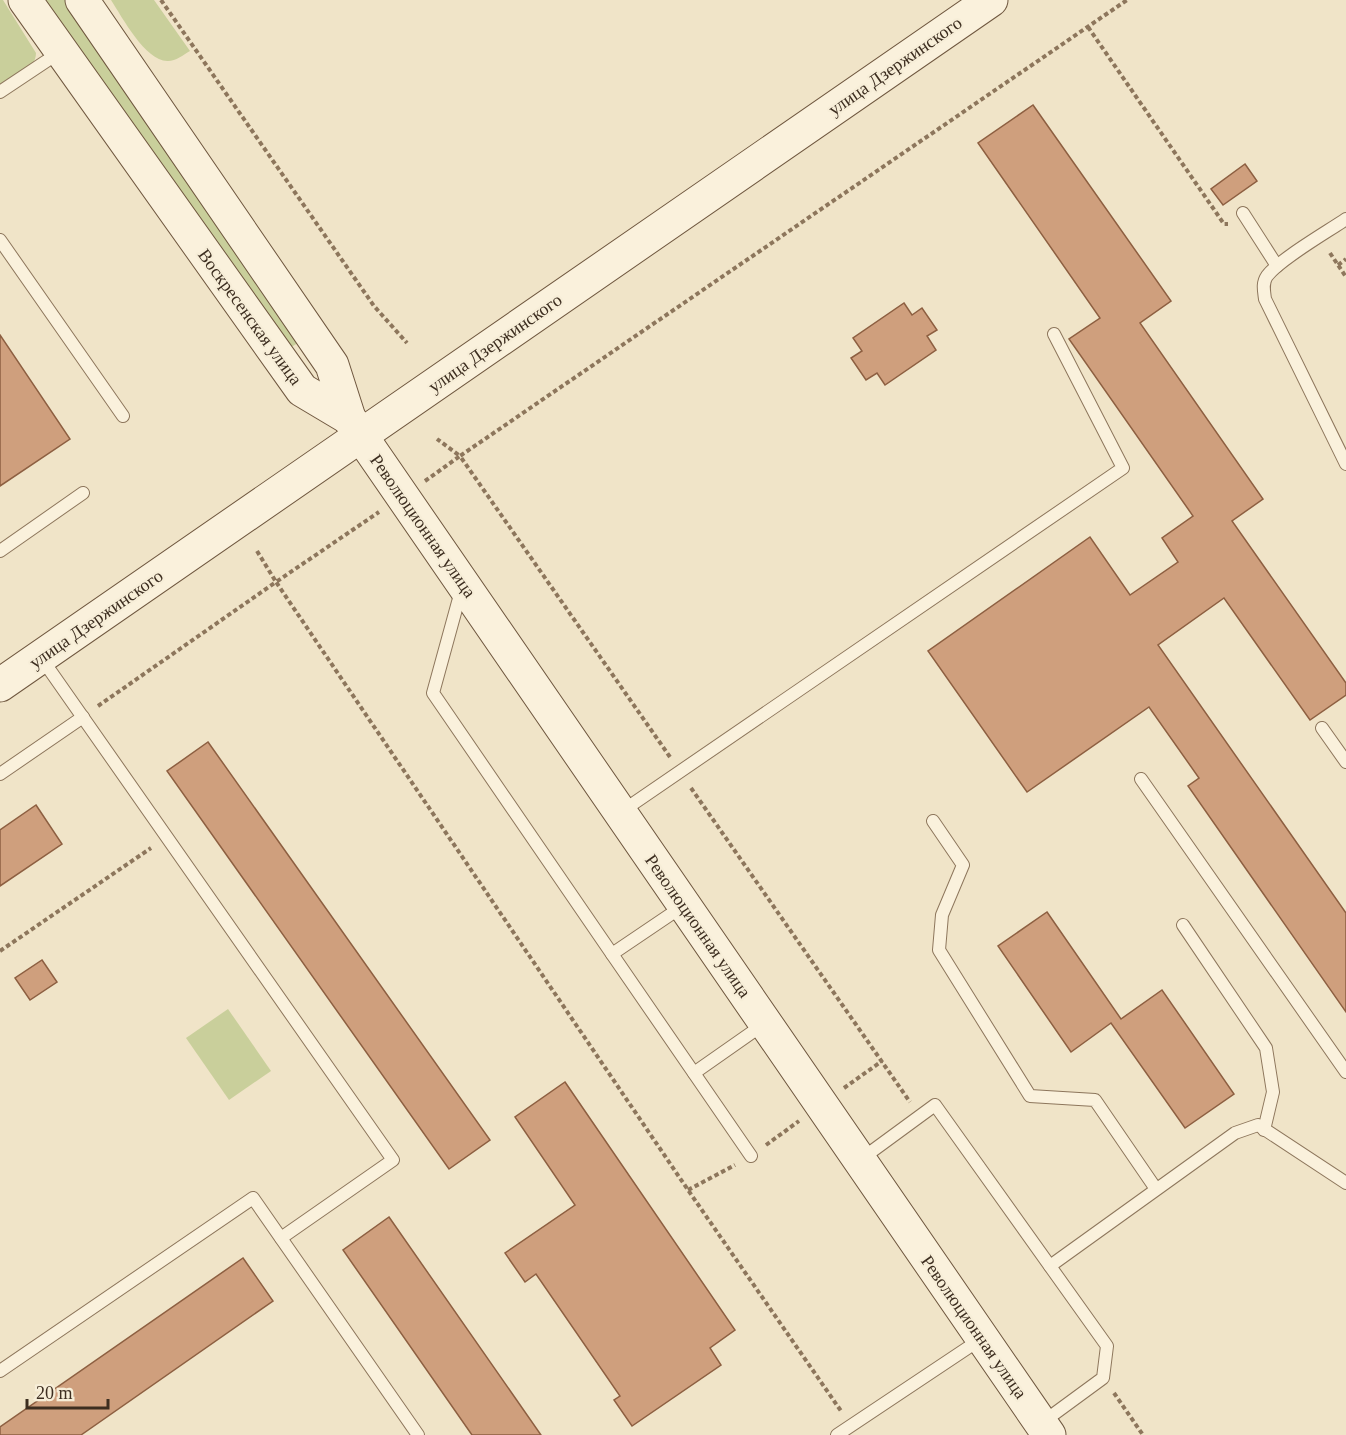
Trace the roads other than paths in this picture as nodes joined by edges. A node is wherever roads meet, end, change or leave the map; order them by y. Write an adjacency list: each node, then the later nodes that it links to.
1 (25, 0): 4 (main road, Воскресенская улица)
2 (82, 0): 12 (main road)
3 (991, 0): 12 (main road, улица Дзержинского)
4 (61, 51): 5 (lane); 12 (main road, Воскресенская улица)
5 (0, 92)
6 (1243, 213): 9 (lane)
7 (1346, 219): 9 (lane)
8 (0, 240): 11 (lane)
9 (1277, 266): 13 (lane)
10 (1054, 334): 24 (lane)
11 (123, 416)
12 (355, 427): 16 (main road, Революционная улица); 17 (main road, улица Дзержинского)
13 (1346, 464)
14 (83, 493): 15 (lane)
15 (0, 550)
16 (463, 584): 24 (main road, Революционная улица); 28 (lane)
17 (40, 657): 18 (main road, улица Дзержинского); 19 (lane)
18 (0, 685)
19 (82, 717): 22 (lane); 37 (lane)
20 (1322, 728): 21 (lane)
21 (1346, 762)
22 (0, 774)
23 (1141, 779): 30 (lane)
24 (621, 813): 26 (main road, Революционная улица)
25 (933, 821): 36 (lane)
26 (684, 905): 28 (lane); 29 (main road, Революционная улица)
27 (1183, 925): 32 (lane)
28 (612, 954): 31 (lane)
29 (765, 1023): 31 (lane); 34 (main road, Революционная улица)
30 (1346, 1072)
31 (694, 1073): 33 (lane)
32 (1264, 1130): 35 (lane); 36 (lane)
33 (751, 1156)
34 (860, 1160): 38 (lane); 39 (main road, Революционная улица)
35 (1346, 1183)
36 (1156, 1189): 38 (lane)
37 (281, 1238): 40 (lane); 42 (lane)
38 (1050, 1266): 41 (lane)
39 (982, 1338): 41 (main road, Революционная улица); 43 (lane)
40 (0, 1371)
41 (1045, 1429)
42 (418, 1435)
43 (837, 1435)

